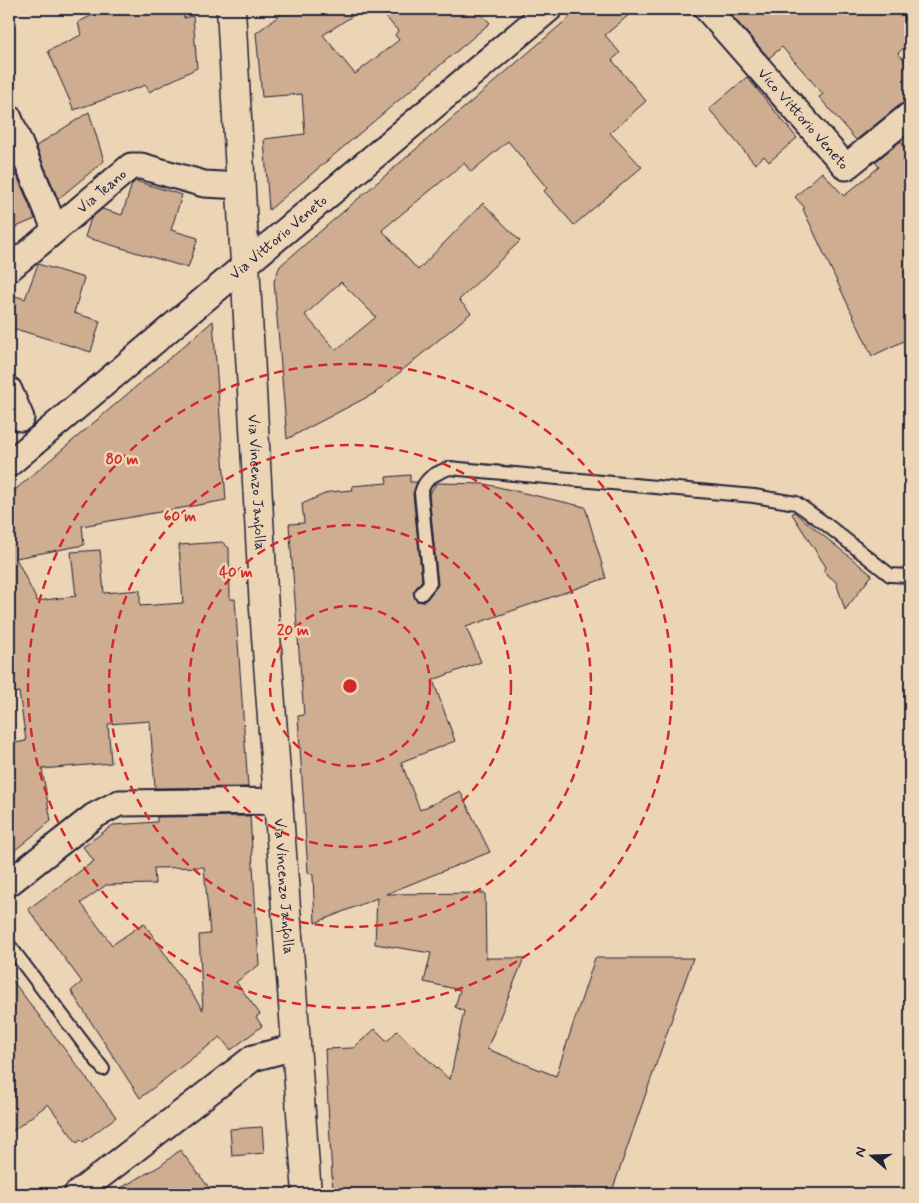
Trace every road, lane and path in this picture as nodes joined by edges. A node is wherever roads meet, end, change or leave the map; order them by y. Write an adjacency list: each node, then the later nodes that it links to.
1 (231, 9): 6 (main road, Via Vincenzo Janfolla)
2 (549, 9): 8 (street, Via Vittorio Veneto)
3 (707, 9): 4 (street, Vico Vittorio Veneto)
4 (910, 115)
5 (9, 118): 7 (street)
6 (241, 186): 7 (street, Via Teano); 8 (main road, Via Vincenzo Janfolla)
7 (55, 229): 9 (street, Via Teano)
8 (246, 264): 12 (street, Via Vittorio Veneto); 15 (main road, Via Vincenzo Janfolla)
9 (9, 269)
10 (9, 390): 11 (street)
11 (21, 418)
12 (9, 464)
13 (910, 576): 14 (lane)
14 (421, 594)
15 (280, 801): 16 (street); 18 (main road, Via Vincenzo Janfolla)
16 (9, 883)
17 (9, 945): 19 (lane)
18 (295, 1047): 20 (street); 21 (main road, Via Vincenzo Janfolla)
19 (103, 1069)
20 (77, 1194)
21 (306, 1194)

